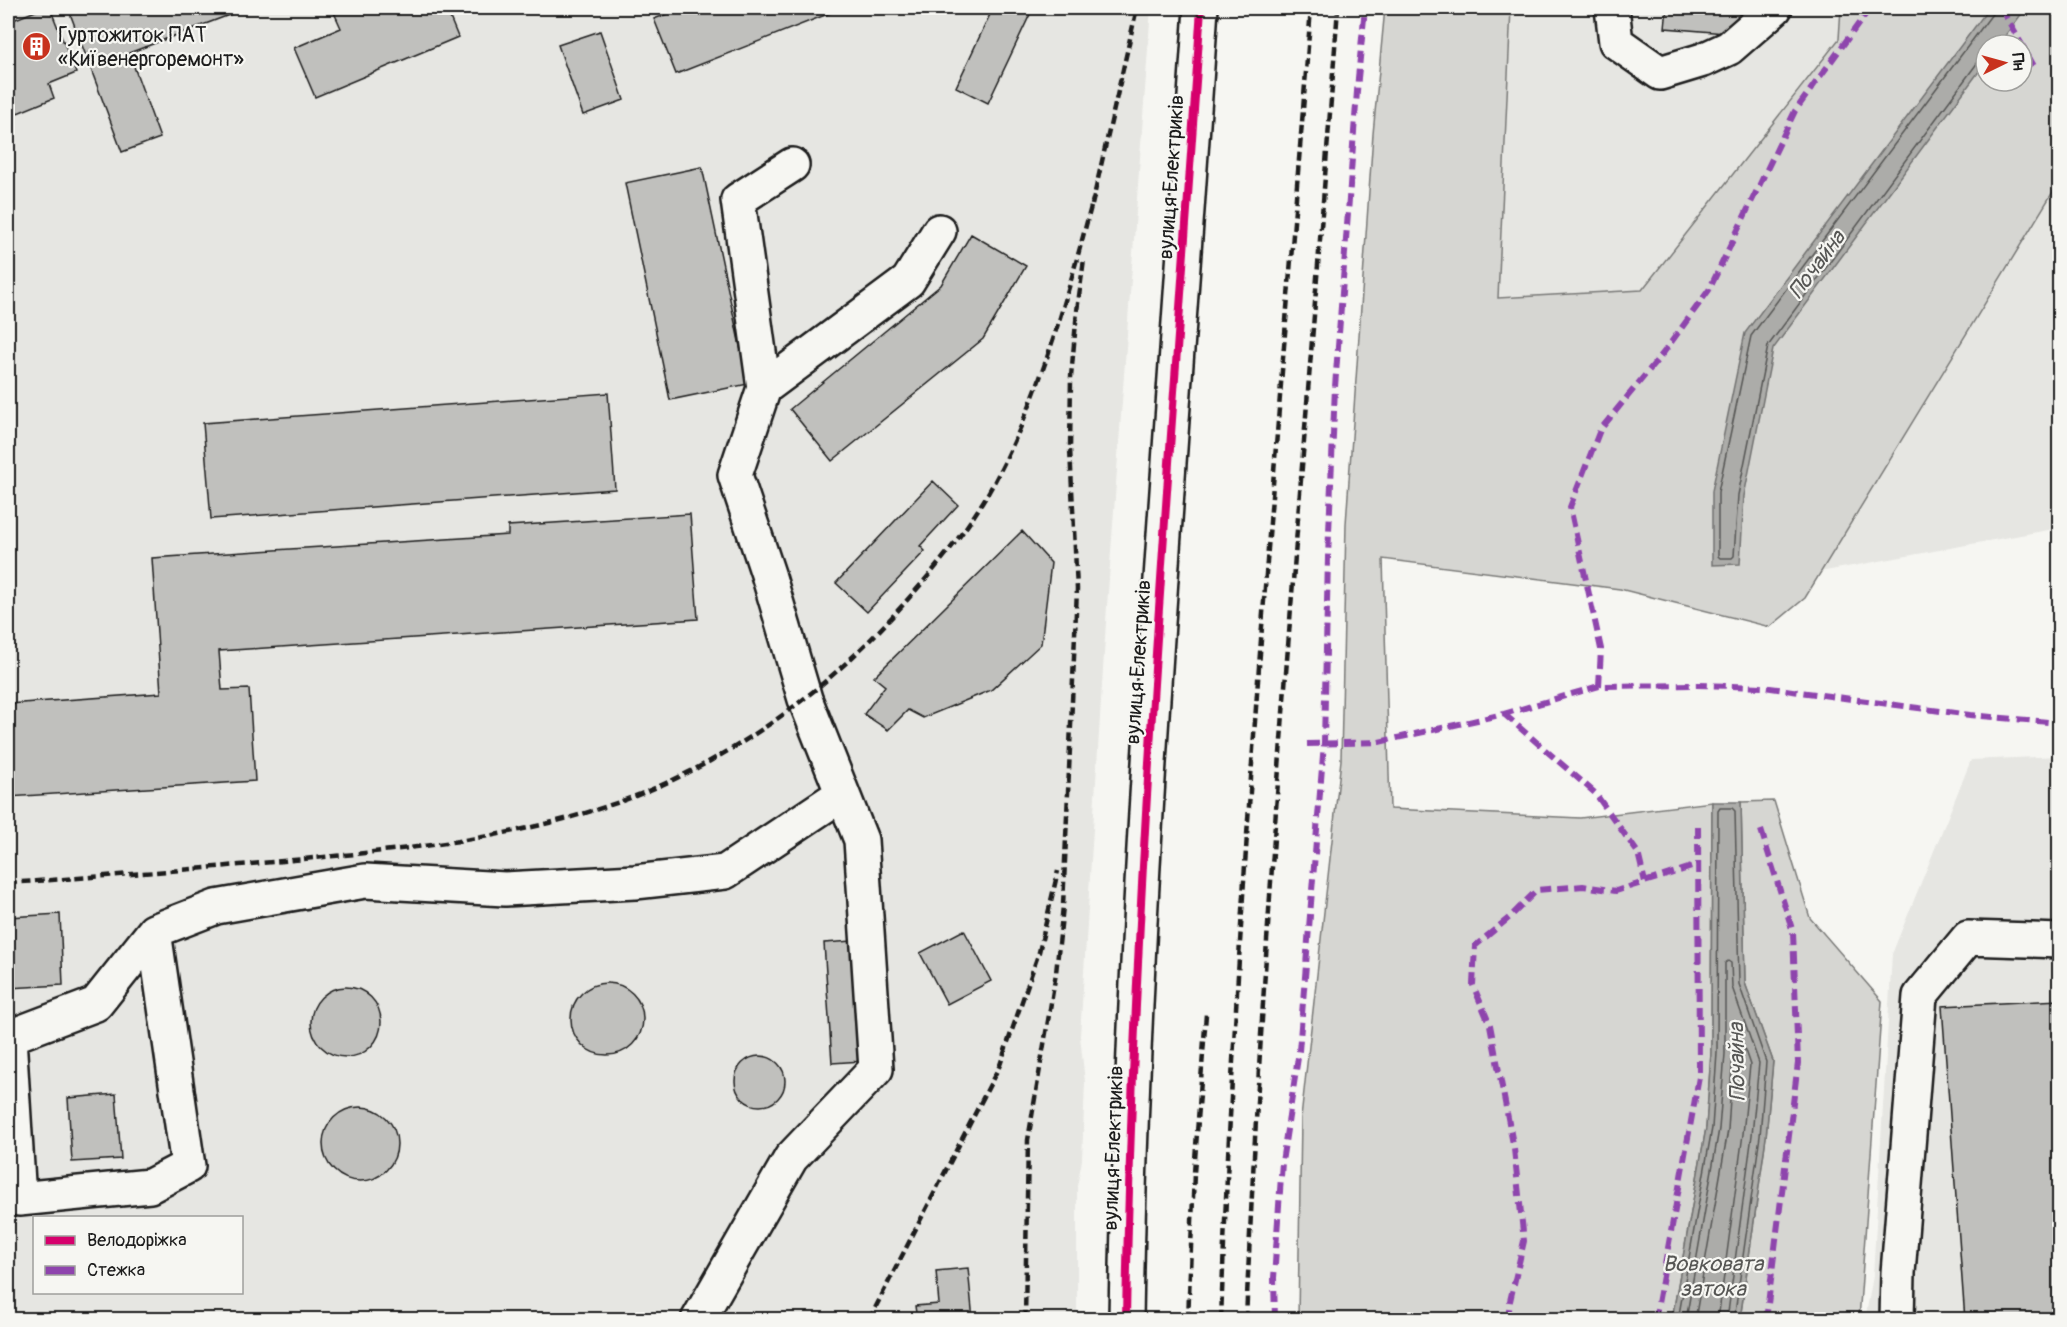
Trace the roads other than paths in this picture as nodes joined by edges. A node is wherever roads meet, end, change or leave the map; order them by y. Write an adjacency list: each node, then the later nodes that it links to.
1 (1201, 8): 11 (street, вулиця Електриків)
2 (1611, 8): 3 (street)
3 (1774, 8)
4 (792, 165): 6 (street)
5 (939, 231): 6 (street)
6 (764, 388): 7 (street)
7 (842, 794): 8 (street); 10 (street)
8 (154, 931): 8 (street)
9 (2060, 941): 12 (street)
10 (698, 1320)
11 (1126, 1320)
12 (1897, 1320)

